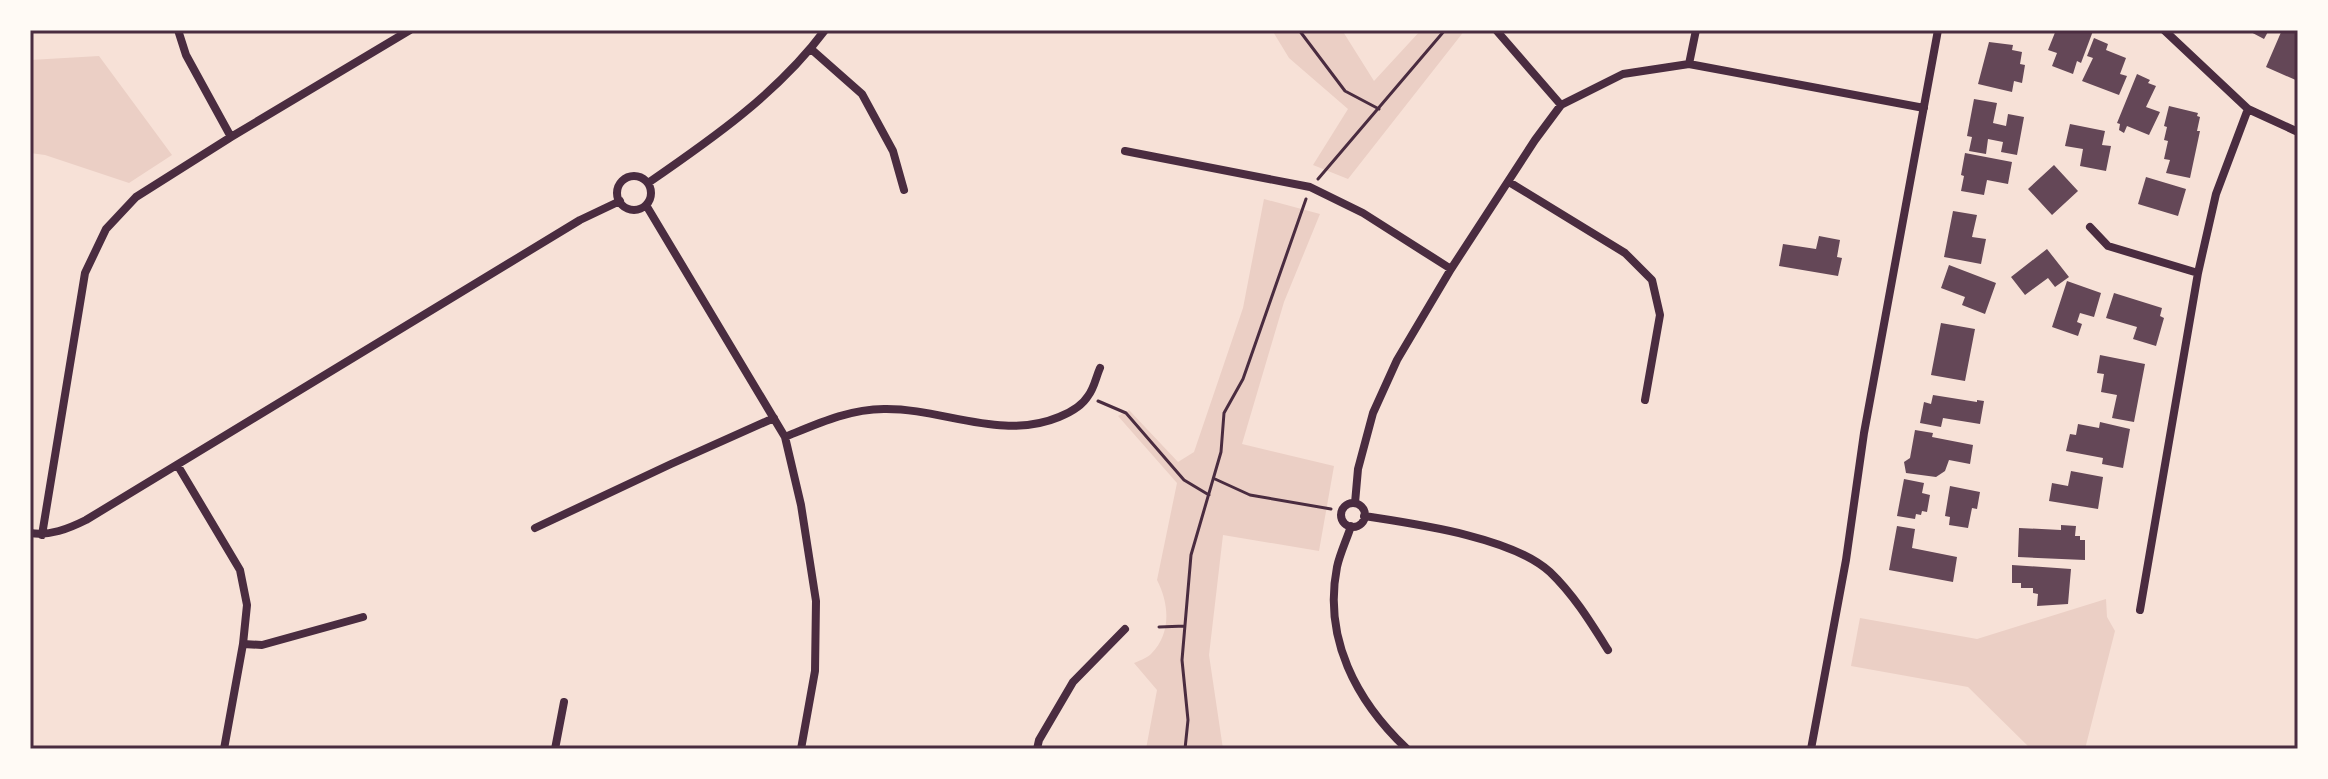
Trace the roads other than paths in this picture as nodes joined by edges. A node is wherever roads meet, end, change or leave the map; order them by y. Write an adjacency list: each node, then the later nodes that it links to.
1 (178, 30): 14 (street)
2 (410, 30): 14 (street)
3 (825, 30): 8 (street)
4 (1496, 30): 10 (street)
5 (1696, 30): 9 (street)
6 (1938, 30): 11 (street)
7 (2164, 30): 12 (street)
8 (811, 49): 17 (street); 18 (street)
9 (1689, 64): 10 (street); 11 (street)
10 (1561, 105): 16 (street)
11 (1924, 108): 46 (street)
12 (2248, 109): 13 (street); 23 (street)
13 (2298, 132)
14 (231, 137): 34 (street)
15 (1125, 151): 22 (street)
16 (1509, 182): 22 (street); 25 (street)
17 (648, 183): 19 (street); 20 (street)
18 (904, 190)
19 (620, 201): 20 (street); 28 (street)
20 (646, 205): 26 (street)
21 (2090, 227): 23 (street)
22 (1451, 269): 29 (street)
23 (2198, 273): 35 (street)
24 (1100, 368): 27 (street)
25 (1645, 400)
26 (774, 418): 27 (street); 32 (street)
27 (785, 437): 43 (street)
28 (178, 466): 34 (street); 38 (street)
29 (1355, 503): 30 (street); 31 (street)
30 (1364, 516): 31 (street); 39 (street)
31 (1351, 526): 45 (street)
32 (535, 528)
33 (30, 533): 34 (street)
34 (42, 535)
35 (2140, 610)
36 (363, 617): 38 (street)
37 (1125, 629): 44 (street)
38 (243, 644): 41 (street)
39 (1608, 650)
40 (564, 702): 42 (street)
41 (224, 749)
42 (555, 749)
43 (801, 749)
44 (1037, 749)
45 (1407, 749)
46 (1811, 749)

